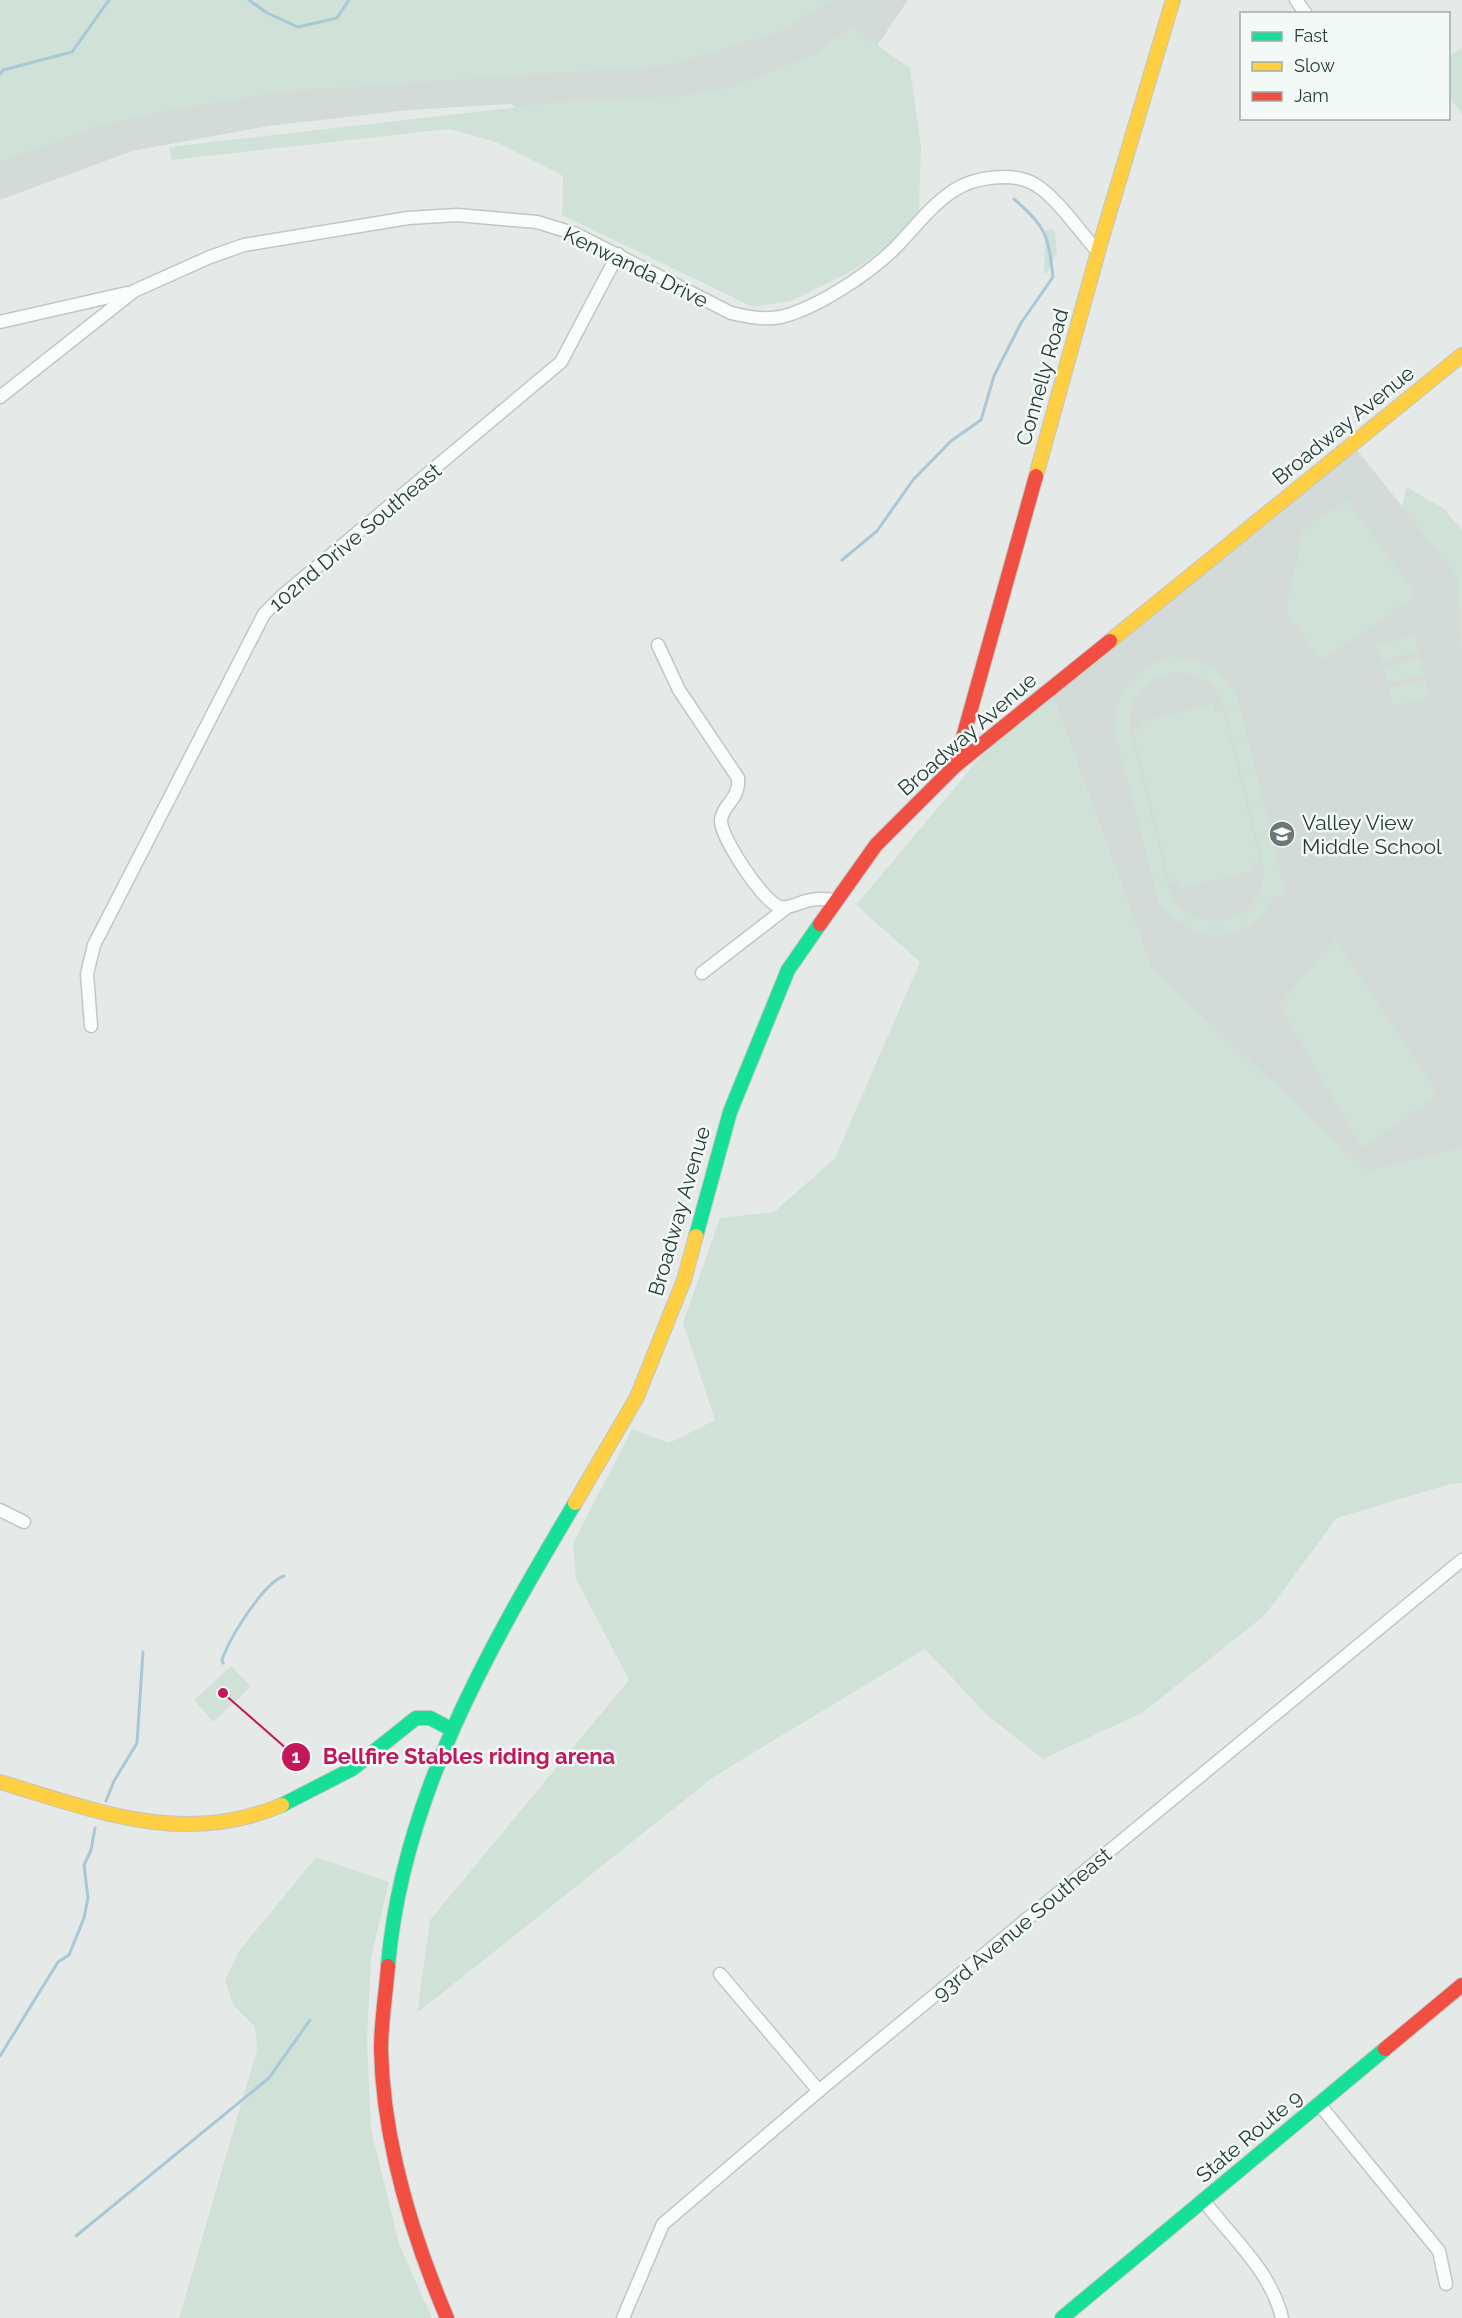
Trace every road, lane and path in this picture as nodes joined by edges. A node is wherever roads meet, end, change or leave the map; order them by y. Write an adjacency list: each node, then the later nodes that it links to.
1 (1173, 0): 2 (street, Connelly Road)
2 (1098, 252): 3 (street, Kenwanda Drive); 9 (street, Connelly Road)
3 (618, 254): 4 (street, Kenwanda Drive); 13 (street, 102nd Drive Southeast)
4 (134, 291): 5 (street); 7 (street, Kenwanda Drive)
5 (0, 322)
6 (1462, 355): 9 (street, Broadway Avenue)
7 (0, 397)
8 (658, 645): 11 (street)
9 (955, 766): 10 (street, Broadway Avenue)
10 (835, 900): 11 (street); 17 (street, Broadway Avenue)
11 (786, 908): 12 (street)
12 (702, 973)
13 (91, 1026)
14 (0, 1509): 15 (street)
15 (24, 1522)
16 (1462, 1560): 21 (street, 93rd Avenue Southeast)
17 (451, 1729): 18 (street); 25 (street, Broadway Avenue)
18 (0, 1782)
19 (720, 1974): 21 (street)
20 (1462, 1985): 22 (street, State Route 9)
21 (819, 2091): 26 (street, 93rd Avenue Southeast)
22 (1319, 2104): 23 (street, State Route 9); 24 (street)
23 (1203, 2200): 27 (street, State Route 9); 28 (street)
24 (1446, 2283)
25 (447, 2318)
26 (623, 2318)
27 (1062, 2318)
28 (1282, 2318)

